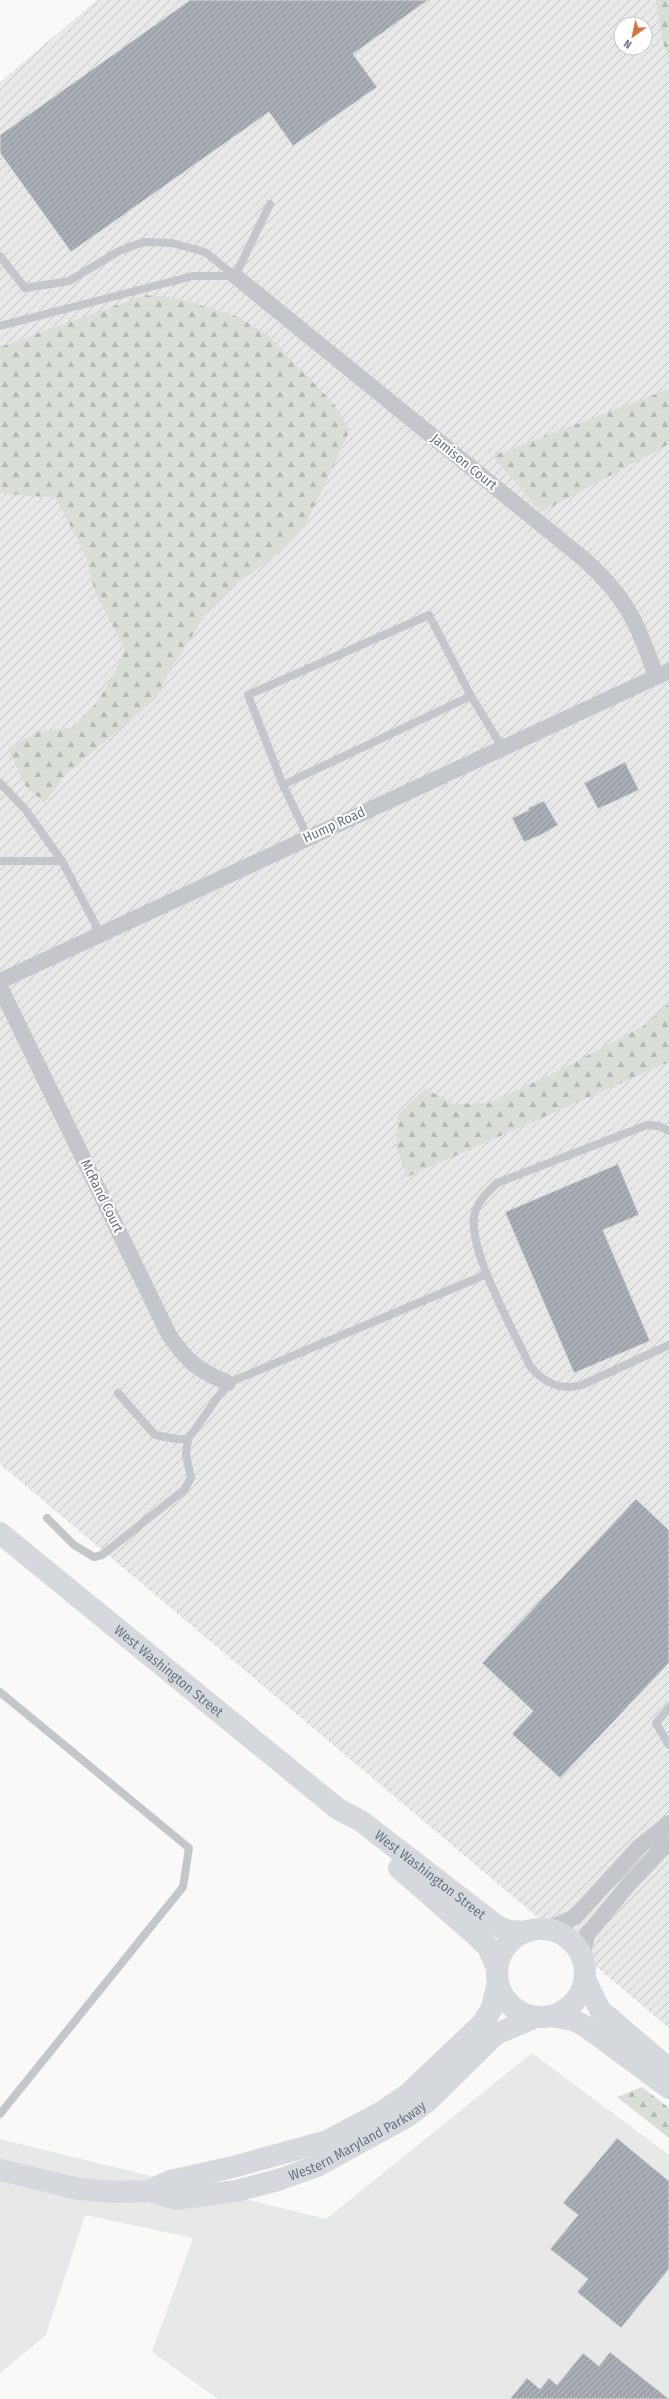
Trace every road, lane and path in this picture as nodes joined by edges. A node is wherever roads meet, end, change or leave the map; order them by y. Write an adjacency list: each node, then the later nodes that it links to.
1 (270, 204): 3 (lane)
2 (0, 256): 3 (lane)
3 (235, 276): 4 (lane); 5 (street, Jamison Court)
4 (0, 326)
5 (662, 673): 7 (street, Hump Road)
6 (471, 696): 7 (lane); 9 (lane); 9 (lane)
7 (502, 747): 10 (street, Hump Road)
8 (0, 783): 12 (lane)
9 (283, 785): 10 (lane)
10 (308, 837): 13 (street, Hump Road)
11 (0, 861): 12 (lane)
12 (62, 861): 13 (lane)
13 (100, 934): 14 (street, Hump Road)
14 (0, 980)
15 (0, 987): 19 (street, McRand Court)
16 (669, 1131): 17 (lane)
17 (487, 1274): 18 (lane); 19 (lane)
18 (669, 1345)
19 (228, 1383): 21 (lane)
20 (118, 1393): 21 (lane)
21 (188, 1439): 22 (lane)
22 (47, 1518)
23 (0, 1533): 27 (main road, West Washington Street)
24 (0, 1692): 36 (lane)
25 (669, 1708): 26 (lane)
26 (669, 1745)
27 (338, 1809): 30 (main road, West Washington Street); 32 (main road, West Washington Street)
28 (669, 1823): 30 (street)
29 (669, 1842): 31 (street)
30 (536, 1931): 31 (main road); 32 (main road)
31 (584, 1969): 33 (main road); 34 (main road)
32 (498, 1975): 33 (main road); 38 (main road, Western Maryland Parkway)
33 (543, 2016): 35 (main road); 38 (main road, Western Maryland Parkway)
34 (669, 2069)
35 (669, 2088)
36 (0, 2112)
37 (0, 2170): 38 (main road, Western Maryland Parkway)
38 (149, 2191)

